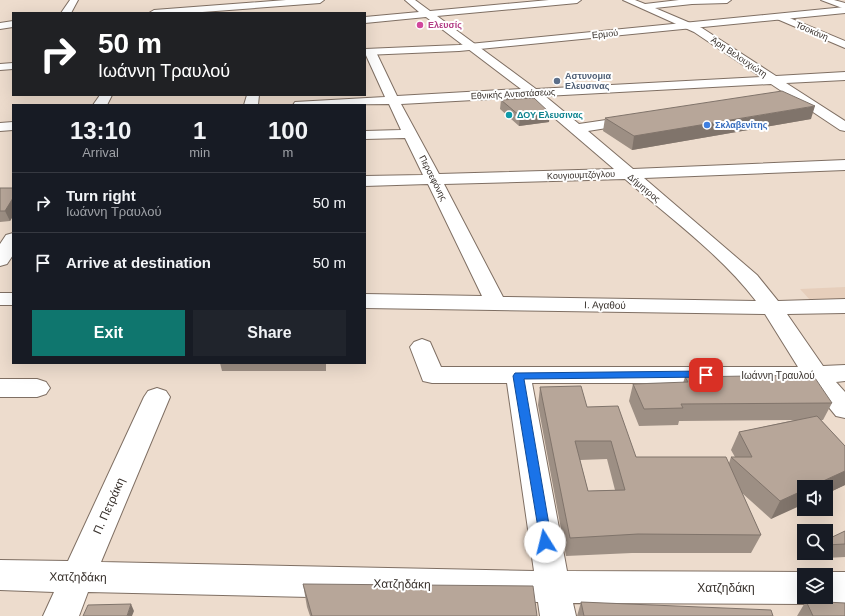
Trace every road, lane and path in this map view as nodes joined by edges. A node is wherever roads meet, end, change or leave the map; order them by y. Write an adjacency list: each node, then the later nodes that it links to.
1 (74, 0): 15 (street)
2 (190, 0): 16 (street)
3 (320, 0): 10 (street)
4 (409, 0): 17 (street, Δήμητρος)
5 (519, 0): 11 (street)
6 (577, 0): 11 (street)
7 (627, 0): 13 (street, Άρη Βελουχιώτη)
8 (727, 0): 13 (street)
9 (825, 0): 12 (street)
10 (288, 1): 16 (street)
11 (529, 5): 17 (street)
12 (845, 6)
13 (645, 7): 22 (street, Άρη Βελουχιώτη)
14 (845, 10): 18 (street, Ερμού)
15 (67, 12)
16 (188, 12)
17 (430, 14): 19 (street); 24 (street, Δήμητρος)
18 (780, 17): 22 (street, Ερμού); 23 (street, Τσοκάνη)
19 (366, 20)
20 (12, 24): 21 (street)
21 (0, 26)
22 (689, 26): 24 (street, Ερμού); 29 (street, Άρη Βελουχιώτη)
23 (845, 45)
24 (472, 47): 25 (street, Ερμού); 31 (street, Δήμητρος)
25 (367, 52): 32 (street, Περσεφόνης)
26 (12, 66): 27 (street)
27 (0, 67)
28 (845, 76): 29 (street, Εθνικής Αντιστάσεως)
29 (777, 82): 30 (street, Εθνικής Αντιστάσεως); 31 (street, Εθνικής Αντιστάσεως); 40 (street, Άρη Βελουχιώτη)
30 (845, 82)
31 (538, 96): 32 (street, Εθνικής Αντιστάσεως); 41 (street, Δήμητρος)
32 (394, 103): 33 (street, Εθνικής Αντιστάσεως); 34 (street, Εθνικής Αντιστάσεως); 42 (street, Περσεφόνης)
33 (347, 104)
34 (366, 108)
35 (645, 119): 41 (street)
36 (12, 120): 37 (street)
37 (0, 121)
38 (12, 126): 39 (street)
39 (0, 127)
40 (845, 127)
41 (575, 129): 45 (street, Δήμητρος)
42 (411, 134): 43 (street); 46 (street, Περσεφόνης)
43 (366, 135)
44 (845, 165): 45 (street, Κουγιουμτζόγλου)
45 (628, 174): 46 (street, Κουγιουμτζόγλου); 55 (street, Δήμητρος)
46 (433, 179): 47 (street, Κουγιουμτζόγλου); 53 (street, Περσεφόνης)
47 (366, 181)
48 (12, 241): 49 (street)
49 (0, 260)
50 (0, 299): 51 (street)
51 (12, 299)
52 (366, 301): 53 (street, Ι. Αγαθού)
53 (495, 303): 55 (street, Ι. Αγαθού)
54 (845, 306): 55 (street, Ι. Αγαθού)
55 (772, 308): 58 (street, Δήμητρος)
56 (422, 347): 59 (street, Ιωάννη Τραυλού)
57 (845, 373): 58 (street, Ιωάννη Τραυλού)
58 (816, 374): 59 (street, Ιωάννη Τραυλού); 63 (street, Δήμητρος)
59 (518, 376): 69 (street)
60 (0, 388): 61 (street)
61 (37, 388)
62 (157, 397): 65 (street, Π. Πετράκη)
63 (845, 409)
64 (0, 576): 65 (street, Χατζηδάκη)
65 (78, 577): 69 (street, Χατζηδάκη); 70 (street, Π. Πετράκη)
66 (797, 588): 69 (street, Χατζηδάκη)
67 (833, 588): 68 (street)
68 (845, 588)
69 (555, 602)
70 (61, 616)

